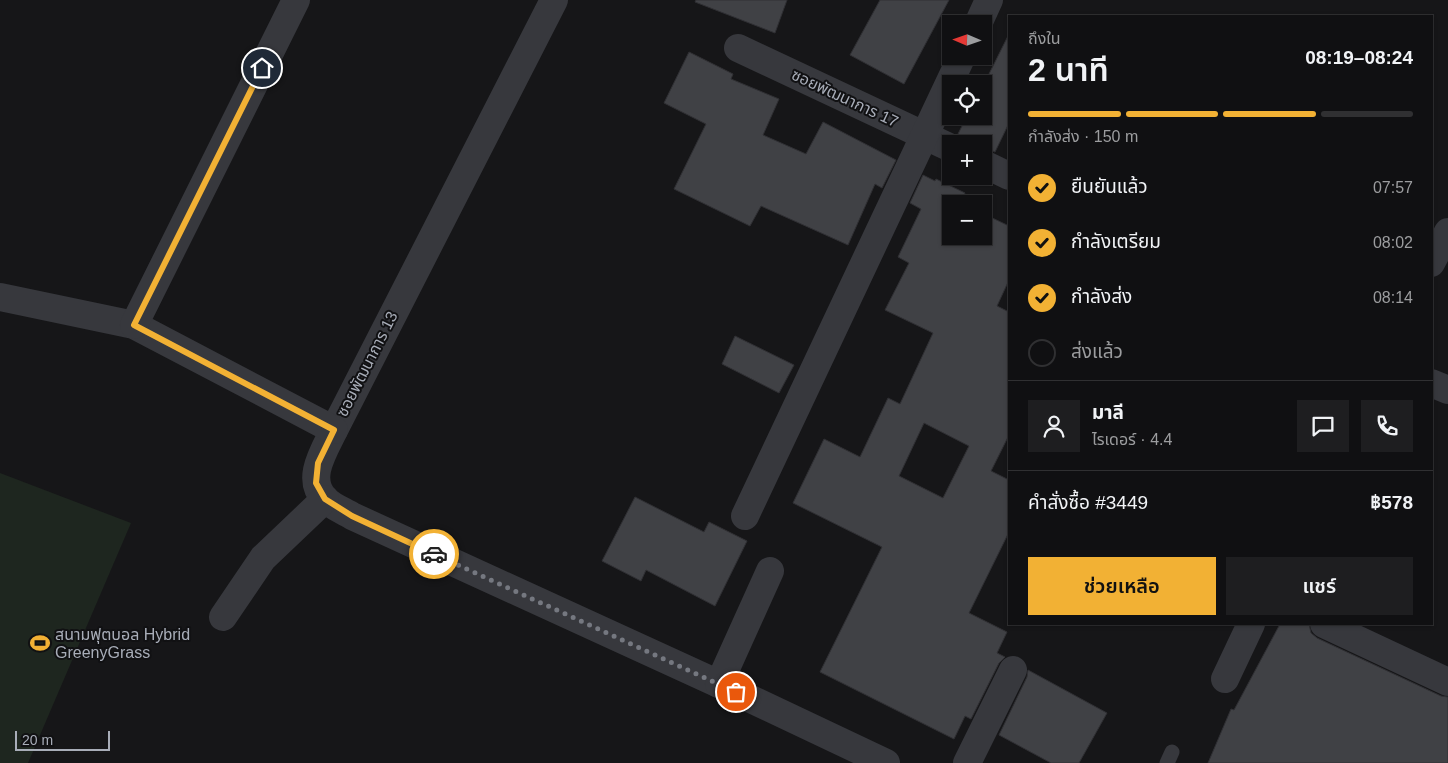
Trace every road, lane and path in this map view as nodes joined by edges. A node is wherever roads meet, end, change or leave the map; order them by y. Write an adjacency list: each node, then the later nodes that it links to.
1 (296, 0): 14 (street)
2 (554, 0): 17 (street, ซอยพัฒนาการ 13)
3 (989, 0): 4 (street)
4 (982, 15)
5 (738, 48): 7 (street, ซอยพัฒนาการ 17)
6 (958, 65): 7 (street)
7 (924, 135): 8 (street, ซอยพัฒนาการ 17); 19 (street)
8 (942, 144)
9 (992, 168): 10 (street)
10 (1008, 176)
11 (1448, 232): 12 (street)
12 (1433, 259)
13 (0, 297): 14 (street)
14 (134, 325): 17 (street)
15 (1433, 384): 16 (street)
16 (1448, 390)
17 (334, 430): 18 (street, ซอยพัฒนาการ 13)
18 (325, 499): 21 (street); 27 (street)
19 (745, 516)
20 (770, 571): 27 (street)
21 (223, 617)
22 (1251, 625): 25 (street)
23 (1326, 625): 26 (street)
24 (1014, 670): 29 (street)
25 (1225, 679)
26 (1448, 682)
27 (719, 684): 28 (street)
28 (886, 763)
29 (967, 763)

